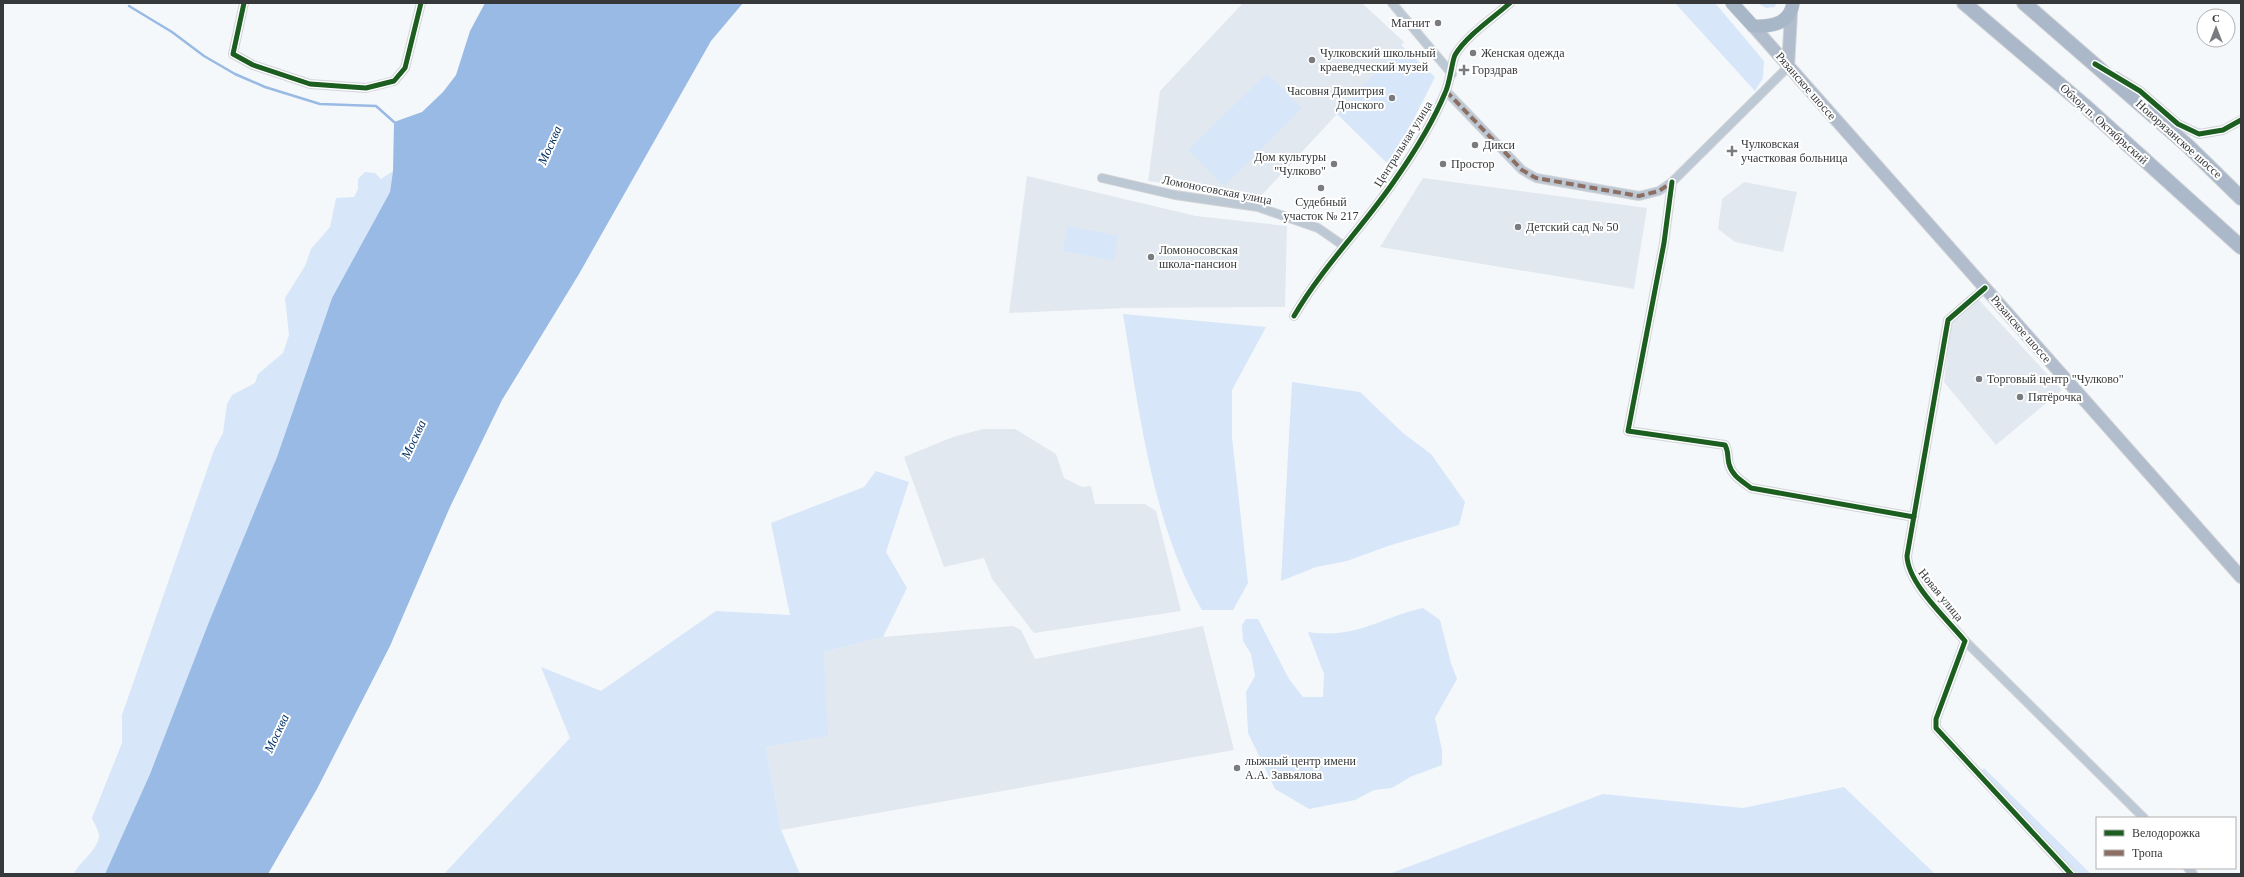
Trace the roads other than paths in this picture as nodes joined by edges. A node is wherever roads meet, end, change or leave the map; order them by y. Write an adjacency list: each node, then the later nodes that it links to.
1 (244, 3): 2 (street)
2 (420, 3)
3 (1392, 3): 12 (street)
4 (1510, 3): 12 (street, Центральная улица)
5 (1732, 3): 9 (main road)
6 (1964, 3): 19 (highway, Обход п. Октябрьский)
7 (2024, 3): 10 (highway, Новорязанское шоссе)
8 (1792, 8): 9 (main road); 11 (main road)
9 (1753, 26): 11 (main road, Рязанское шоссе)
10 (2095, 64): 14 (street); 17 (highway, Новорязанское шоссе)
11 (1788, 67): 16 (street); 20 (main road, Рязанское шоссе)
12 (1452, 74): 13 (street, Центральная улица)
13 (1446, 91): 16 (street); 18 (street, Центральная улица)
14 (2241, 120)
15 (1102, 178): 18 (street, Ломоносовская улица)
16 (1672, 182): 22 (street)
17 (2241, 198)
18 (1344, 246): 21 (street, Центральная улица)
19 (2241, 247)
20 (1984, 288): 22 (street, Новая улица); 23 (main road, Рязанское шоссе)
21 (1294, 316)
22 (1914, 517): 24 (street, Новая улица)
23 (2241, 577)
24 (1965, 641): 25 (street, Новая улица); 26 (street)
25 (2143, 817)
26 (2071, 874)

